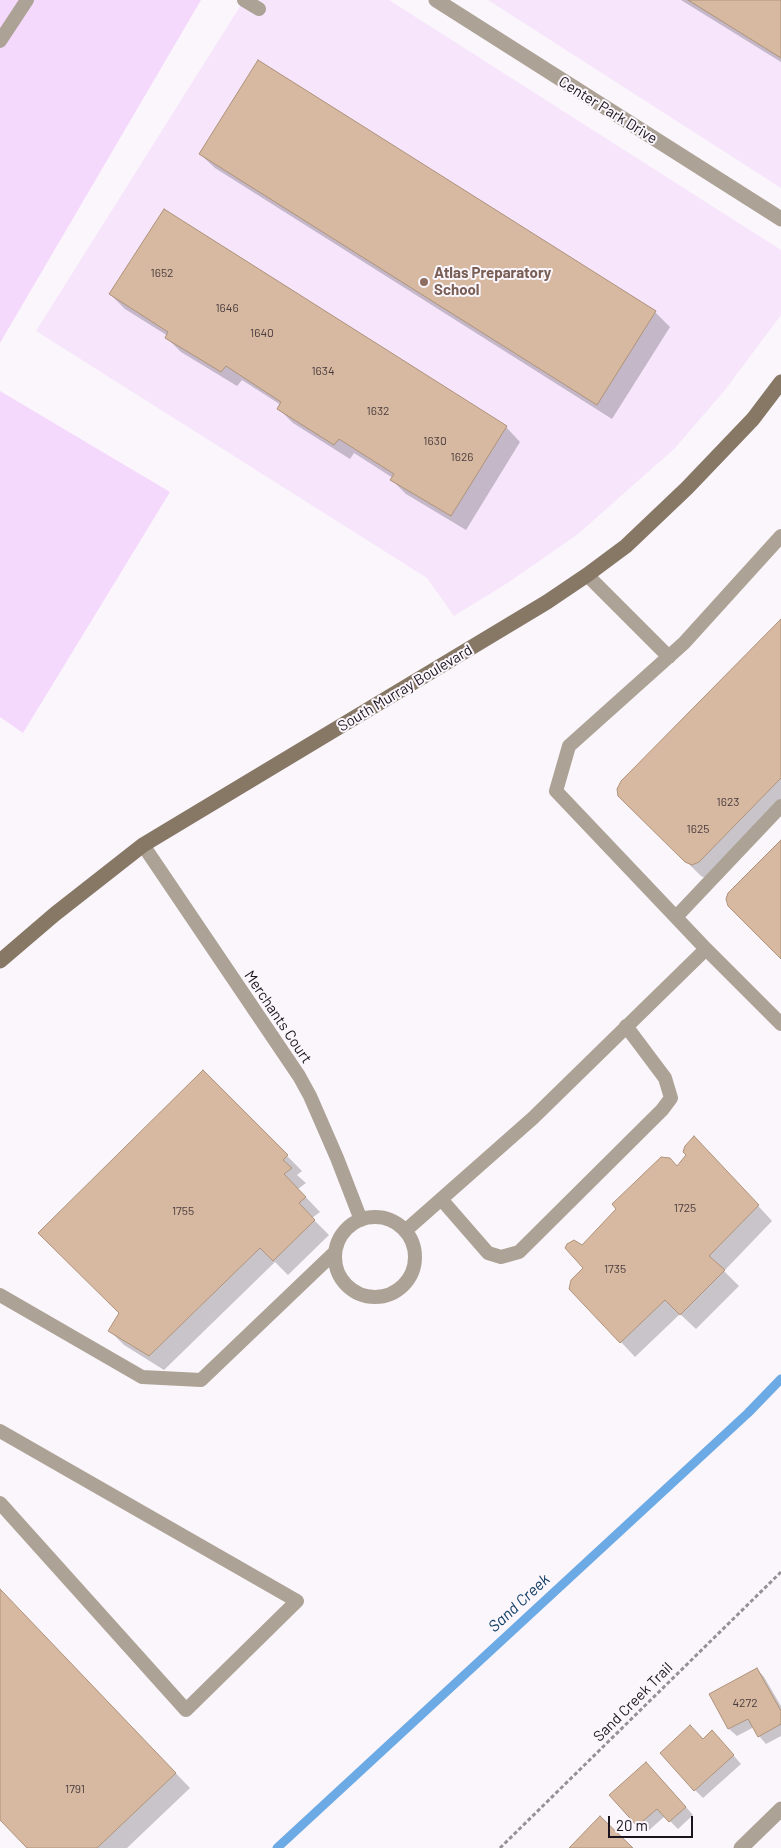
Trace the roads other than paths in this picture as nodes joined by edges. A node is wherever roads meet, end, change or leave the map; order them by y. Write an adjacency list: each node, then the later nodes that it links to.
1 (27, 0): 5 (lane)
2 (244, 0): 4 (lane)
3 (436, 0): 6 (street, Center Park Drive)
4 (259, 9)
5 (0, 41)
6 (781, 219)
7 (781, 382): 9 (main road, South Murray Boulevard)
8 (781, 536): 10 (lane)
9 (587, 575): 10 (lane); 12 (main road, South Murray Boulevard)
10 (668, 657): 13 (lane)
11 (781, 806): 13 (lane)
12 (143, 845): 15 (main road, South Murray Boulevard); 19 (lane, Merchants Court)
13 (676, 917): 14 (lane)
14 (706, 949): 16 (lane); 17 (lane)
15 (0, 961)
16 (781, 1024)
17 (626, 1026): 18 (lane); 18 (lane)
18 (441, 1199): 20 (lane)
19 (361, 1220): 20 (lane); 21 (lane)
20 (405, 1231): 21 (lane)
21 (334, 1252): 22 (lane)
22 (0, 1295)
23 (0, 1431): 24 (lane)
24 (0, 1503)
25 (781, 1809): 26 (street)
26 (741, 1848)

